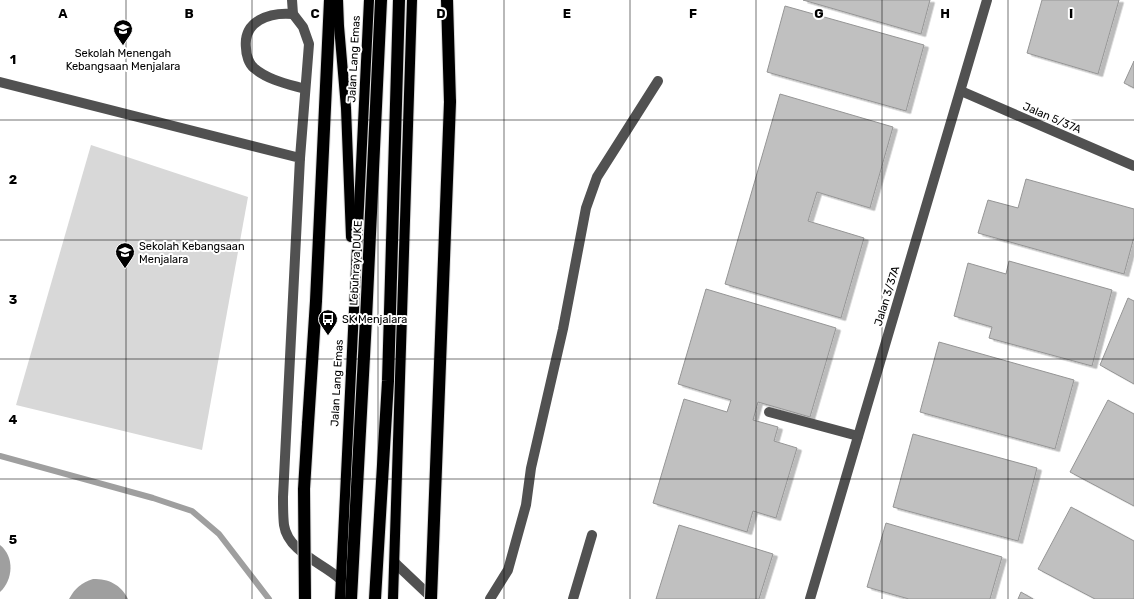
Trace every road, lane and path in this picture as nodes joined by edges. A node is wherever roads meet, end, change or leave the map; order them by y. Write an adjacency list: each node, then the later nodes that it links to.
1 (292, 0): 10 (street)
2 (330, 0): 23 (highway, bridge)
3 (338, 0): 17 (main road)
4 (369, 0): 17 (main road, Jalan Lang Emas)
5 (381, 0): 25 (highway, Lebuhraya DUKE)
6 (399, 0): 26 (highway)
7 (412, 0): 21 (main road)
8 (447, 0): 28 (highway, bridge)
9 (987, 0): 14 (street, Jalan 3/37A)
10 (293, 14): 13 (street); 13 (street)
11 (658, 81): 29 (street)
12 (0, 82): 15 (street)
13 (305, 89): 15 (street)
14 (961, 92): 16 (street, Jalan 5/37A); 19 (street, Jalan 3/37A)
15 (300, 158): 22 (street)
16 (1134, 166)
17 (353, 303): 22 (main road, Jalan Lang Emas)
18 (769, 412): 19 (street)
19 (858, 436): 31 (street, Jalan 3/37A)
20 (592, 535): 30 (street)
21 (395, 563): 27 (main road); 28 (street)
22 (340, 579): 24 (main road, Jalan Lang Emas)
23 (305, 599)
24 (340, 599)
25 (351, 599)
26 (375, 599)
27 (393, 599)
28 (432, 599)
29 (490, 599)
30 (573, 599)
31 (810, 599)

